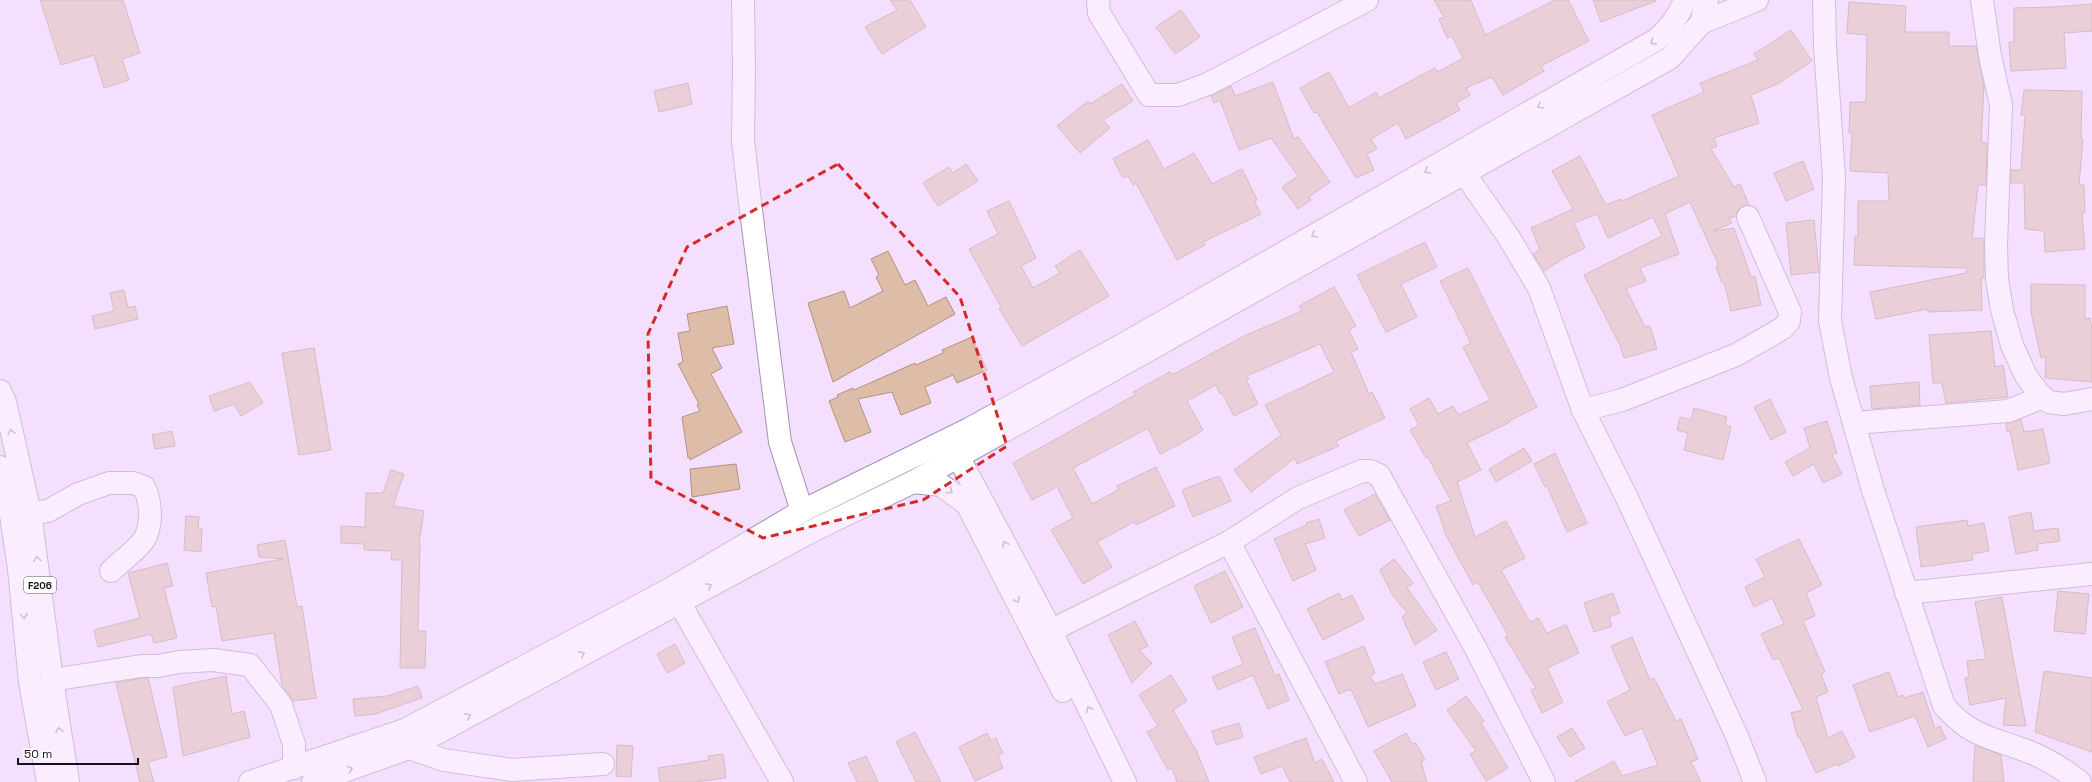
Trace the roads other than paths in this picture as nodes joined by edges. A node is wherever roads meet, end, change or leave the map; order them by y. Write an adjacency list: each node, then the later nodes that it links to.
1 (743, 0): 20 (street)
2 (1098, 0): 3 (street)
3 (1367, 0)
4 (1685, 0): 17 (street, one-way to 17)
5 (1707, 0): 9 (street)
6 (1757, 0): 9 (street)
7 (1824, 0): 16 (street)
8 (1982, 0): 13 (street)
9 (1701, 23): 10 (street)
10 (1464, 173): 15 (street); 17 (street)
11 (1748, 217): 15 (street)
12 (0, 391): 21 (street, F206, one-way to 12)
13 (2043, 397): 14 (street); 16 (street)
14 (2092, 399)
15 (1583, 410): 41 (street)
16 (1854, 423): 25 (street)
17 (954, 448): 19 (street); 20 (street); 27 (street, one-way to 17)
18 (0, 467): 21 (street, F206)
19 (913, 482): 26 (street, one-way to 19); 37 (street, one-way to 37)
20 (802, 511): 31 (street)
21 (14, 514): 23 (street); 28 (street, F206, one-way to 21); 32 (street, F206, one-way to 32)
22 (1229, 542): 27 (street); 39 (street); 40 (street)
23 (111, 571)
24 (2092, 574): 25 (street)
25 (1906, 593): 42 (street)
26 (679, 602): 29 (street, one-way to 26); 36 (street)
27 (1050, 631): 38 (street, one-way to 27)
28 (52, 680): 31 (street); 33 (street, F206, one-way to 28)
29 (409, 748): 30 (street); 35 (street, one-way to 29)
30 (603, 764)
31 (294, 768): 34 (street)
32 (48, 782)
33 (68, 782)
34 (250, 782)
35 (313, 782)
36 (782, 782)
37 (1110, 782)
38 (1125, 782)
39 (1356, 782)
40 (1544, 782)
41 (1755, 782)
42 (2080, 782)

